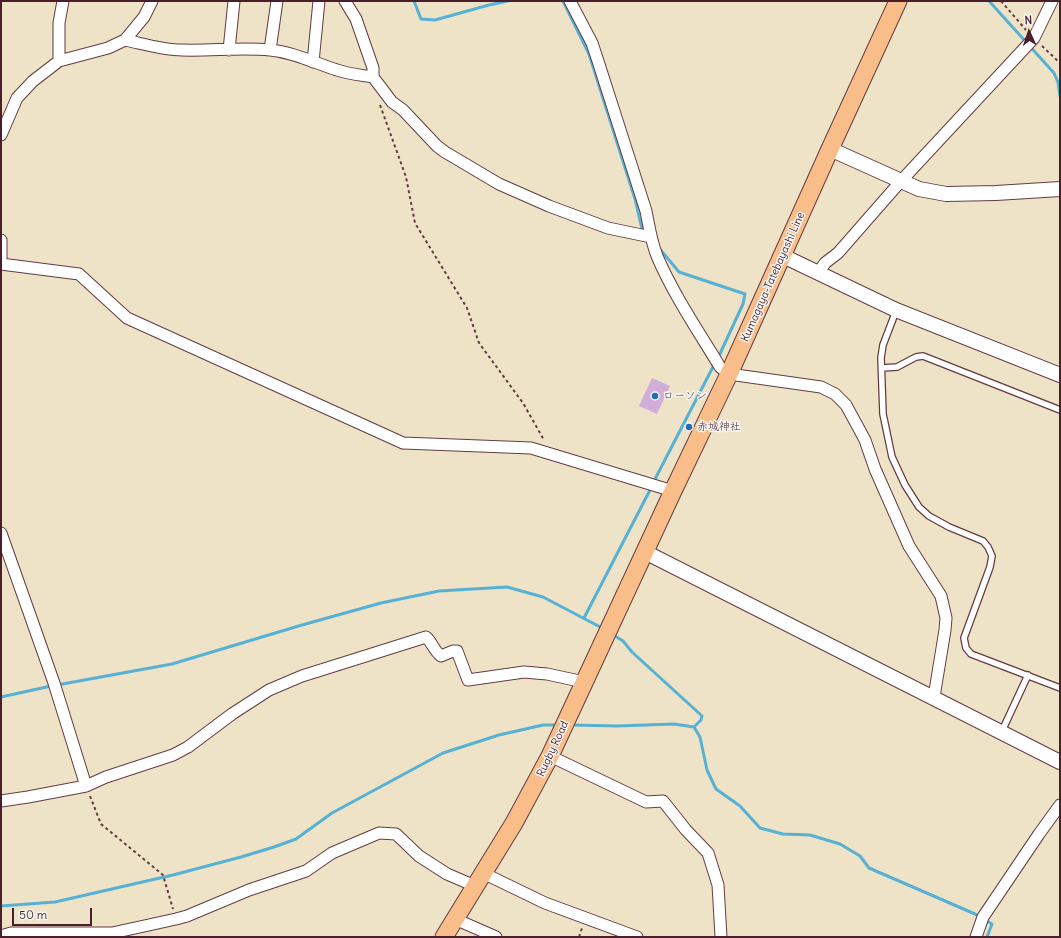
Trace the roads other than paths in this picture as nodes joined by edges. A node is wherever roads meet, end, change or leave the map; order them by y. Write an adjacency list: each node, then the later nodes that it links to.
1 (63, 1): 13 (street)
2 (152, 1): 10 (street)
3 (234, 1): 11 (street)
4 (276, 1): 12 (street)
5 (318, 1): 14 (street)
6 (345, 1): 15 (street)
7 (570, 1): 20 (street)
8 (898, 1): 17 (main road, Kumagaya-Tatebayashi Line)
9 (1052, 1): 18 (street)
10 (125, 40): 11 (street); 13 (street)
11 (229, 50): 12 (street)
12 (270, 50): 14 (street)
13 (59, 61): 16 (street)
14 (313, 62): 15 (street)
15 (375, 80): 20 (street)
16 (1, 135)
17 (830, 149): 18 (street); 22 (main road, Kumagaya-Tatebayashi Line)
18 (901, 181): 19 (street); 24 (street)
19 (1060, 189)
20 (651, 237): 27 (street)
21 (1, 240): 23 (street)
22 (783, 256): 24 (street); 27 (main road, Kumagaya-Tatebayashi Line)
23 (1, 263): 30 (street)
24 (818, 273): 25 (street)
25 (896, 310): 26 (lane); 28 (street)
26 (882, 368): 29 (lane); 33 (lane)
27 (729, 374): 30 (main road, Kumagaya-Tatebayashi Line); 36 (street)
28 (1060, 375)
29 (1060, 410)
30 (666, 489): 32 (main road, Kumagaya-Tatebayashi Line)
31 (1, 533): 40 (street)
32 (645, 552): 34 (main road, Rugby Road); 36 (street)
33 (1028, 675): 35 (lane); 37 (lane)
34 (584, 682): 38 (main road, Rugby Road); 40 (street)
35 (1060, 688)
36 (934, 698): 37 (street)
37 (1002, 732): 39 (street)
38 (550, 756): 43 (main road, Rugby Road); 49 (street)
39 (1060, 762)
40 (86, 786): 41 (street)
41 (1, 801)
42 (1060, 805): 50 (street)
43 (479, 879): 44 (main road, Rugby Road); 45 (street); 48 (street)
44 (455, 919): 46 (main road, Rugby Road); 47 (street)
45 (1, 936)
46 (444, 937)
47 (496, 937)
48 (637, 937)
49 (721, 937)
50 (976, 937)

